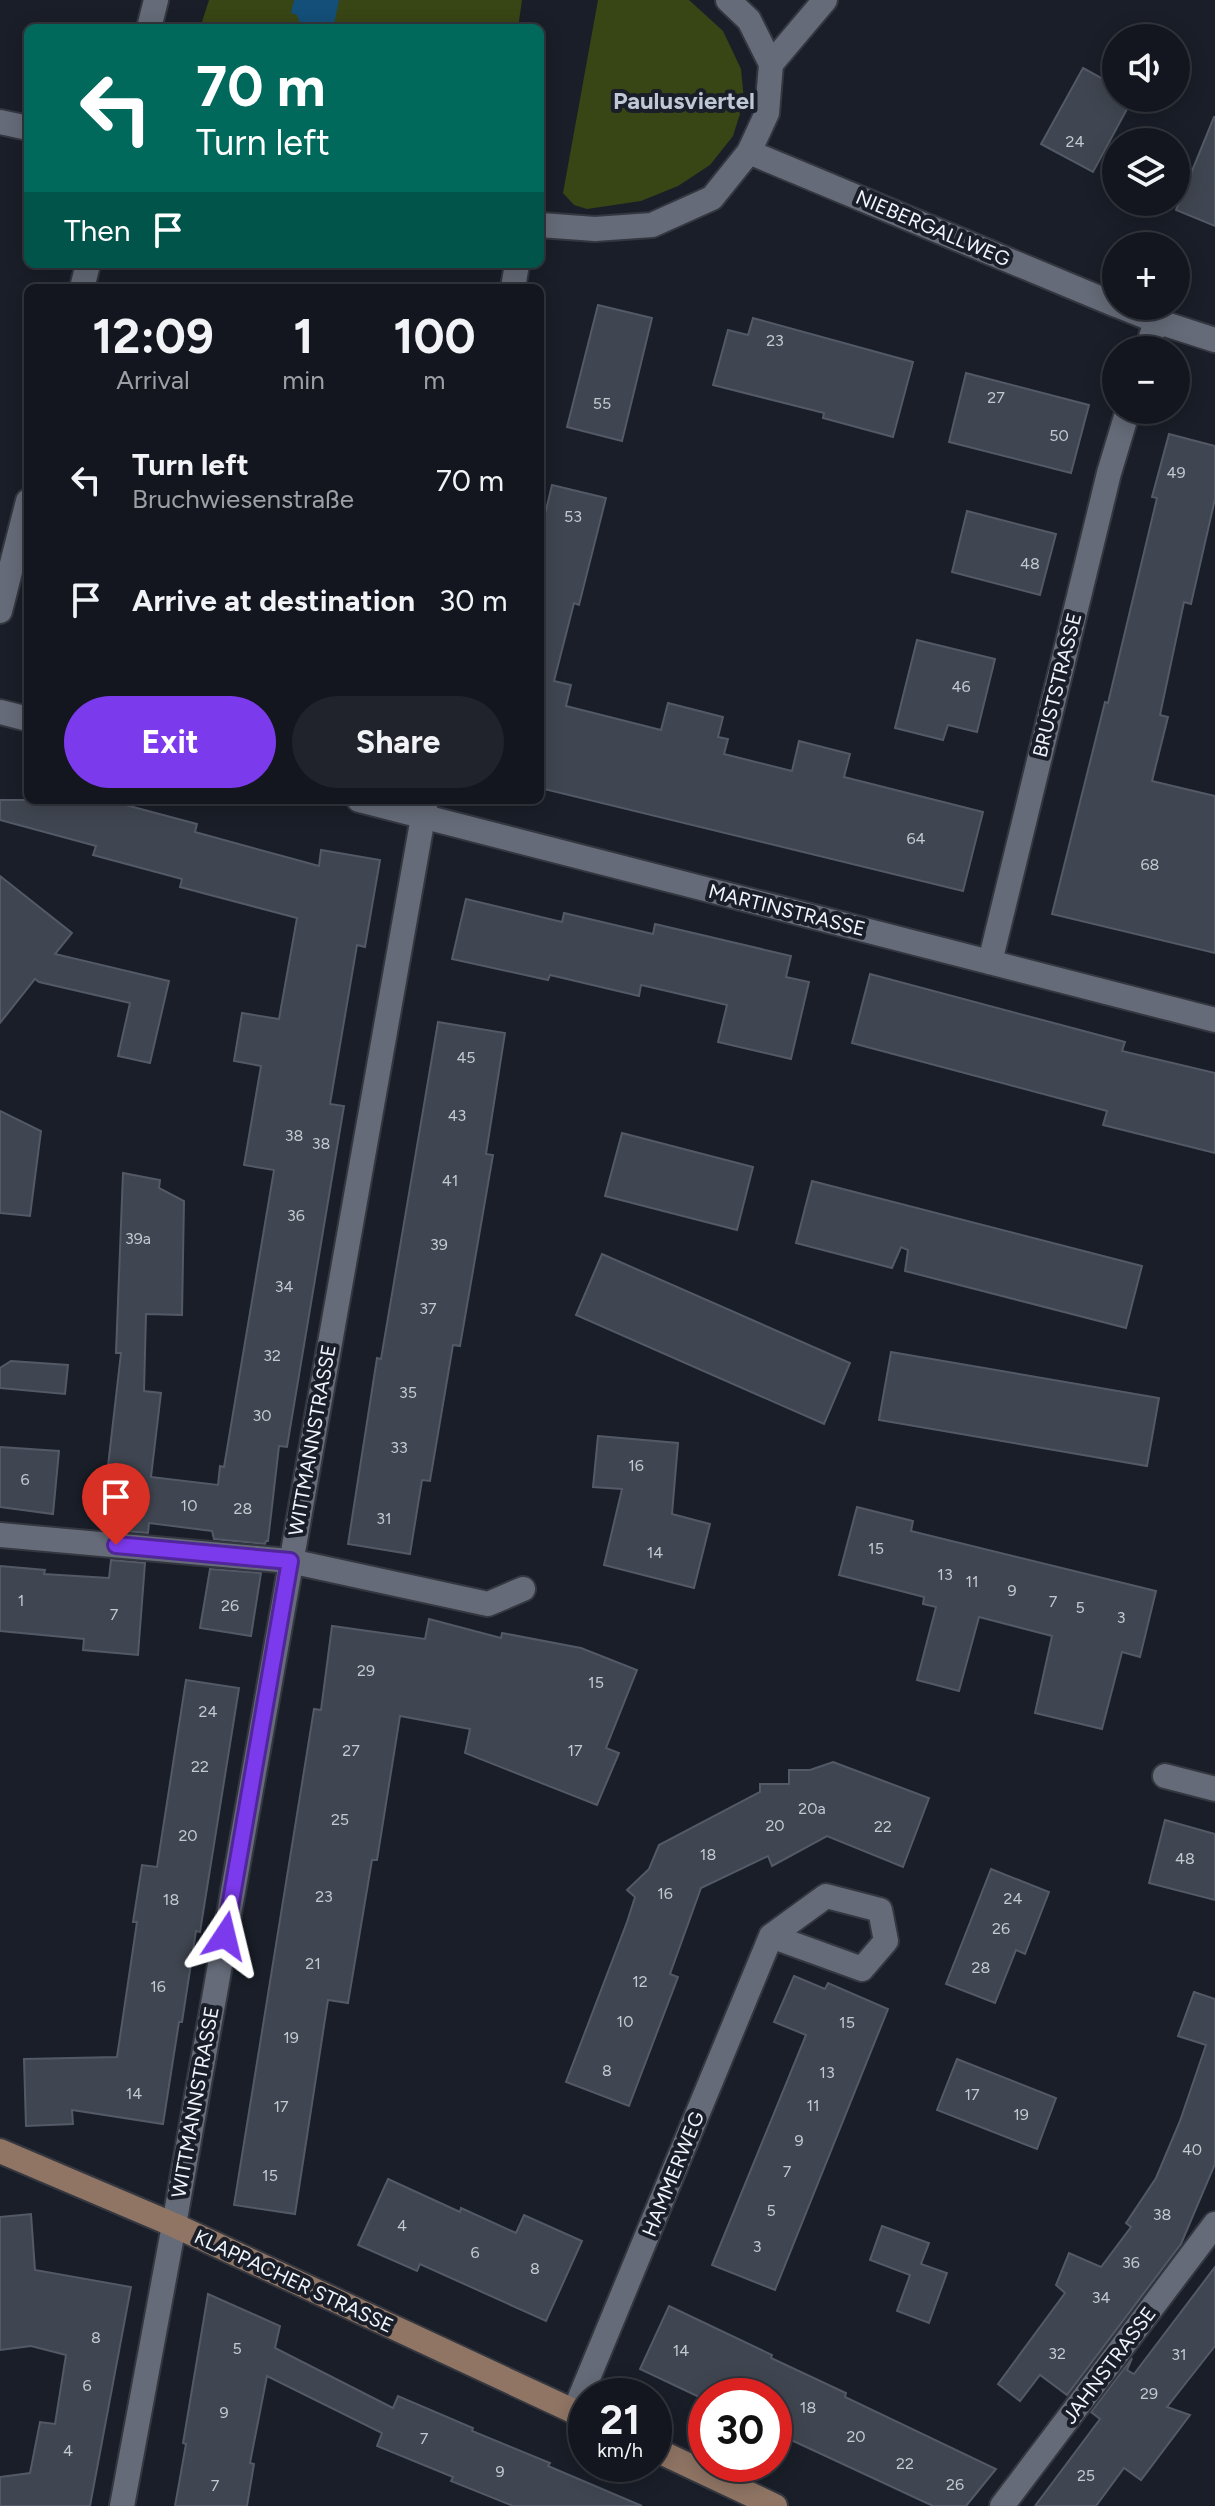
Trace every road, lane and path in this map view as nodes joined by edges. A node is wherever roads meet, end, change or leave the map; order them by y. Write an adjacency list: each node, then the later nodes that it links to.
1 (156, 0): 4 (street)
2 (728, 0): 5 (street)
3 (825, 0): 5 (street)
4 (150, 24)
5 (771, 64): 8 (street)
6 (0, 122): 7 (street)
7 (24, 127)
8 (749, 152): 9 (street); 10 (street, NIEBERGALLWEG)
9 (544, 225)
10 (1102, 298)
11 (1156, 321): 12 (street); 13 (street, NIEBERGALLWEG)
12 (1151, 336)
13 (1215, 340)
14 (1124, 424): 21 (street, BRUSTSTRASSE)
15 (24, 517): 16 (street)
16 (0, 611)
17 (0, 712): 18 (street)
18 (24, 718)
19 (392, 804): 20 (street, MARTINSTRASSE)
20 (425, 808): 21 (street, MARTINSTRASSE); 24 (street, WITTMANNSTRASSE)
21 (990, 962): 22 (street, MARTINSTRASSE)
22 (1215, 1020)
23 (0, 1535): 24 (street)
24 (290, 1561): 25 (street); 31 (street, WITTMANNSTRASSE)
25 (523, 1589)
26 (1165, 1776): 27 (street)
27 (1215, 1789)
28 (771, 1936): 32 (street, HAMMERWEG)
29 (0, 2151): 31 (street, KLAPPACHER STRASSE)
30 (1215, 2224): 37 (street, JAHNSTRASSE)
31 (174, 2225): 33 (street, KLAPPACHER STRASSE); 35 (street, WITTMANNSTRASSE)
32 (595, 2378)
33 (568, 2409)
34 (672, 2457): 36 (street)
35 (122, 2506)
36 (775, 2506)
37 (1002, 2506)

